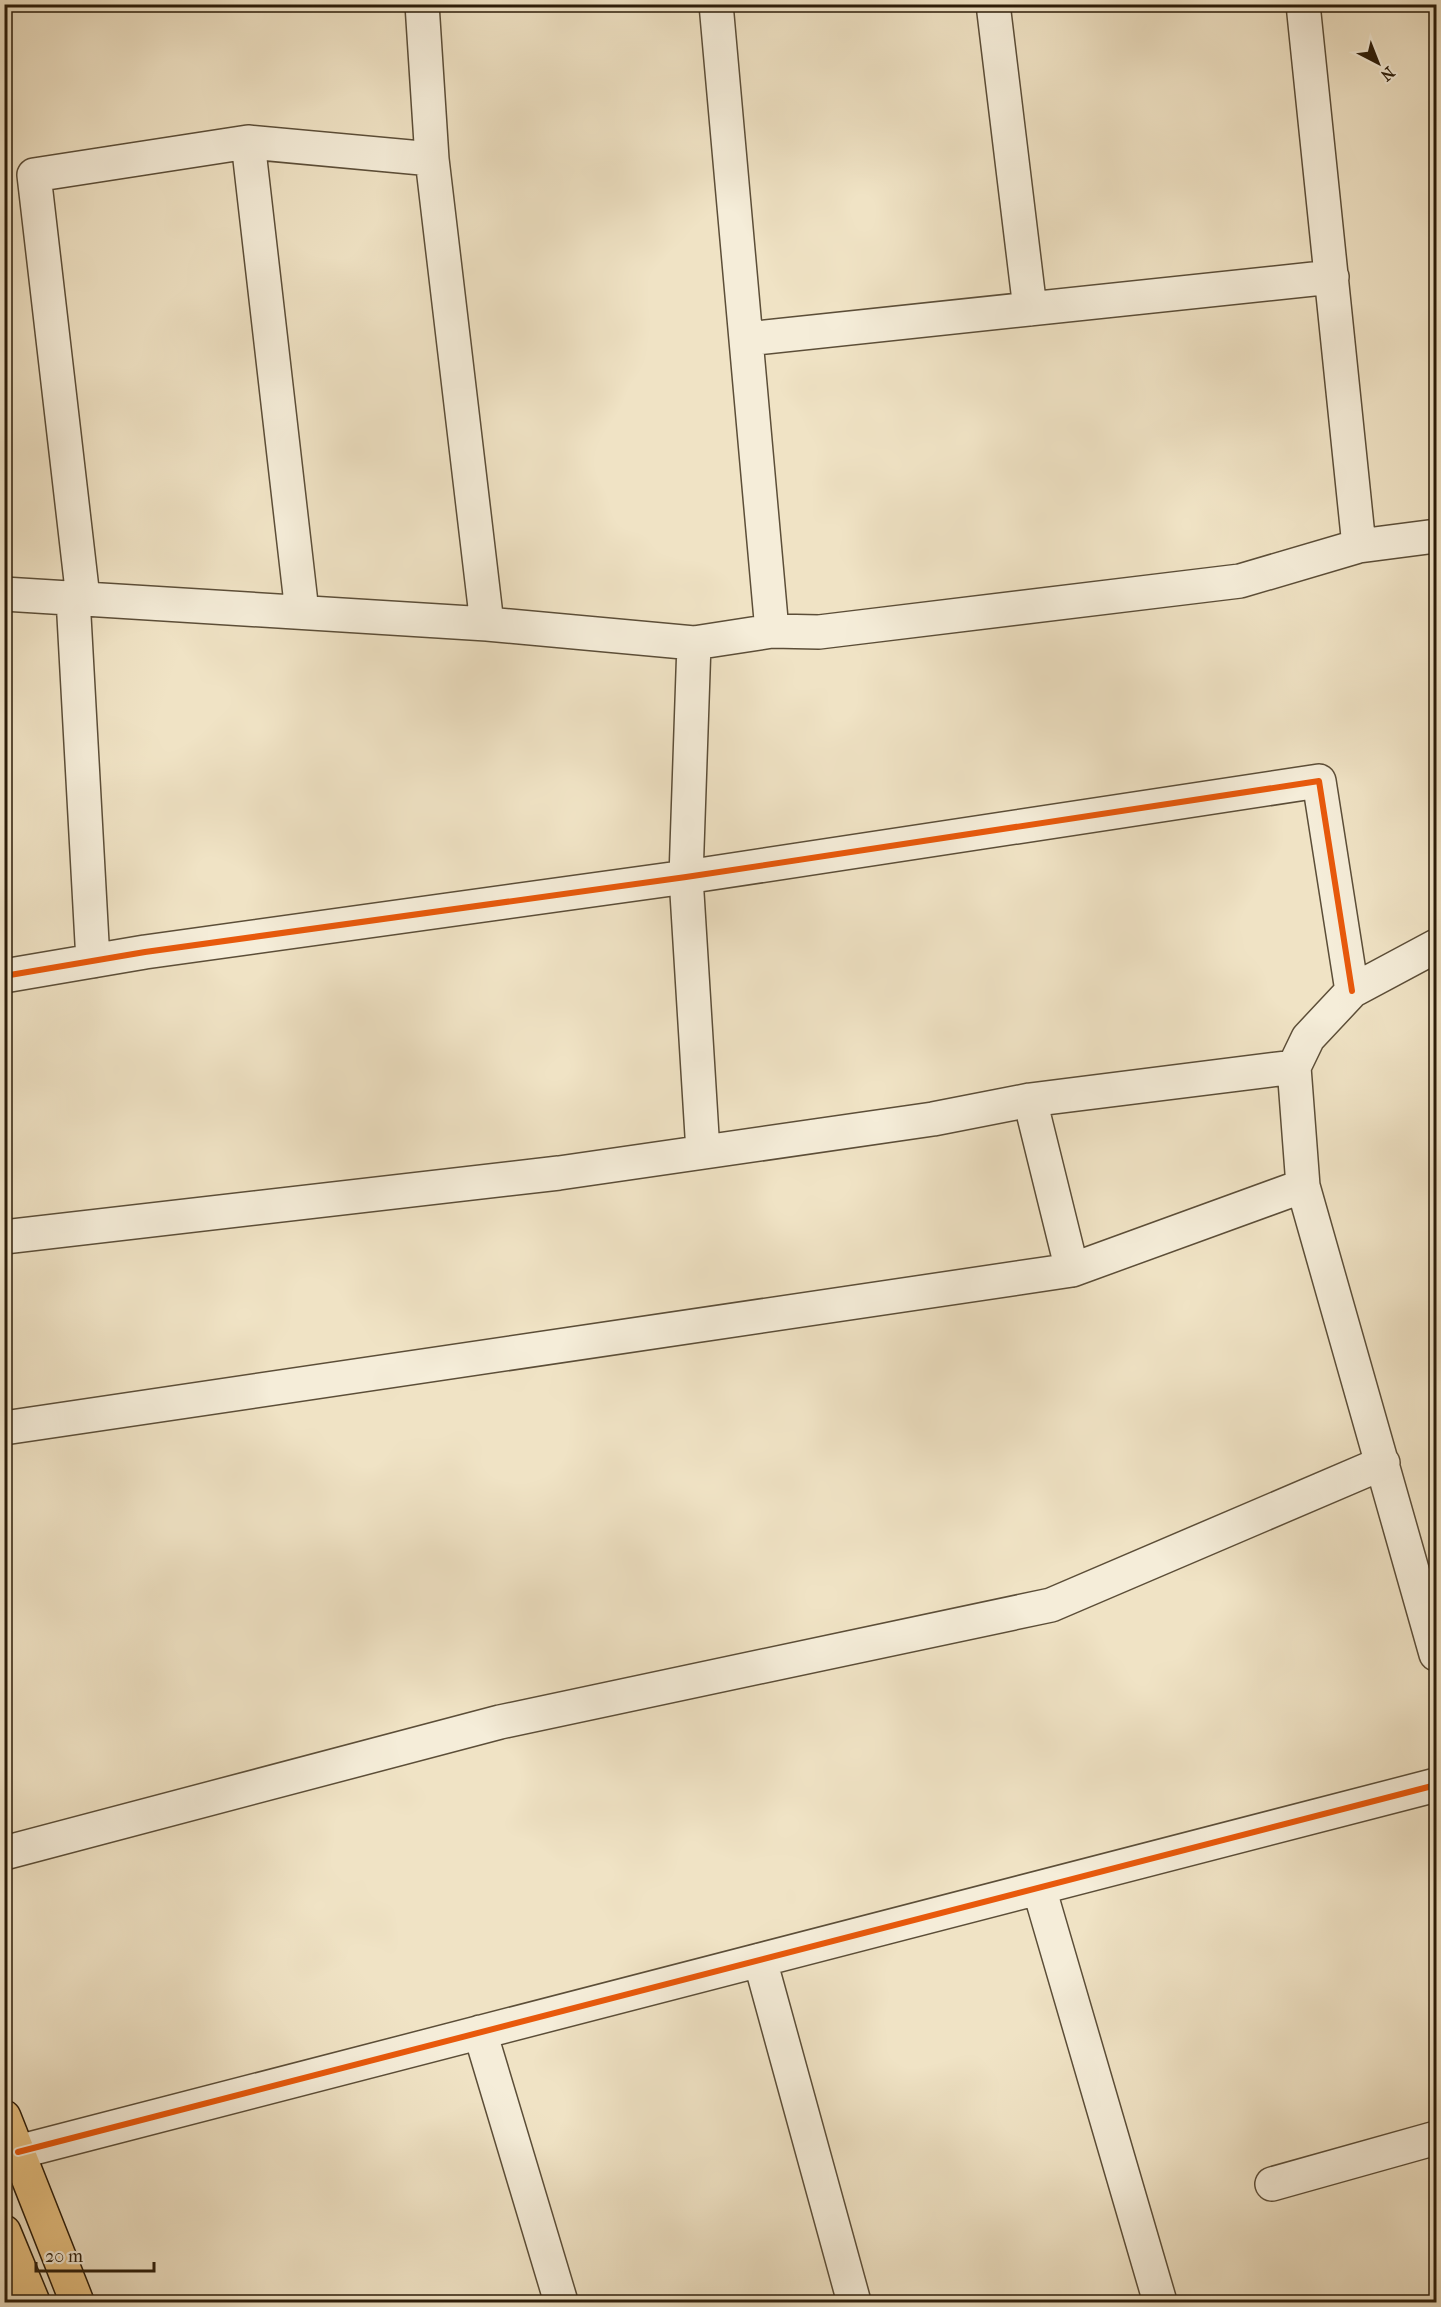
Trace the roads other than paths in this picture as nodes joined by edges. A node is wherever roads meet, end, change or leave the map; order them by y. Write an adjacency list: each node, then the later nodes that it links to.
1 (422, 4): 6 (street)
2 (716, 4): 9 (street)
3 (993, 4): 8 (street)
4 (1304, 4): 7 (street)
5 (248, 142): 6 (street); 13 (street); 14 (street)
6 (432, 159): 15 (street)
7 (1332, 277): 8 (street); 11 (street)
8 (1030, 309): 9 (street)
9 (746, 339): 16 (street)
10 (1437, 536): 11 (street)
11 (1359, 546): 16 (street)
12 (4, 594): 13 (street)
13 (78, 598): 14 (street); 20 (street)
14 (302, 612): 15 (street)
15 (487, 624): 17 (street)
16 (772, 631): 17 (street)
17 (694, 643): 18 (street)
18 (686, 877): 20 (street); 22 (street); 25 (street)
19 (1437, 946): 22 (street)
20 (93, 961): 21 (street)
21 (4, 976)
22 (1352, 991): 23 (street)
23 (1294, 1067): 24 (street); 26 (street)
24 (1030, 1100): 25 (street); 28 (street)
25 (703, 1152): 27 (street)
26 (1303, 1186): 28 (street); 30 (street)
27 (4, 1237)
28 (1072, 1270): 29 (street)
29 (4, 1428)
30 (1383, 1463): 31 (street); 33 (street)
31 (1437, 1654)
32 (1437, 1785): 34 (street)
33 (4, 1853)
34 (1039, 1888): 35 (street); 46 (street)
35 (760, 1960): 36 (street); 45 (street)
36 (480, 2032): 39 (street); 44 (street)
37 (4, 2117): 39 (highway)
38 (1437, 2138): 40 (street)
39 (18, 2152): 43 (highway)
40 (1272, 2184)
41 (4, 2232): 42 (highway)
42 (33, 2302)
43 (77, 2302)
44 (561, 2302)
45 (854, 2302)
46 (1160, 2302)

